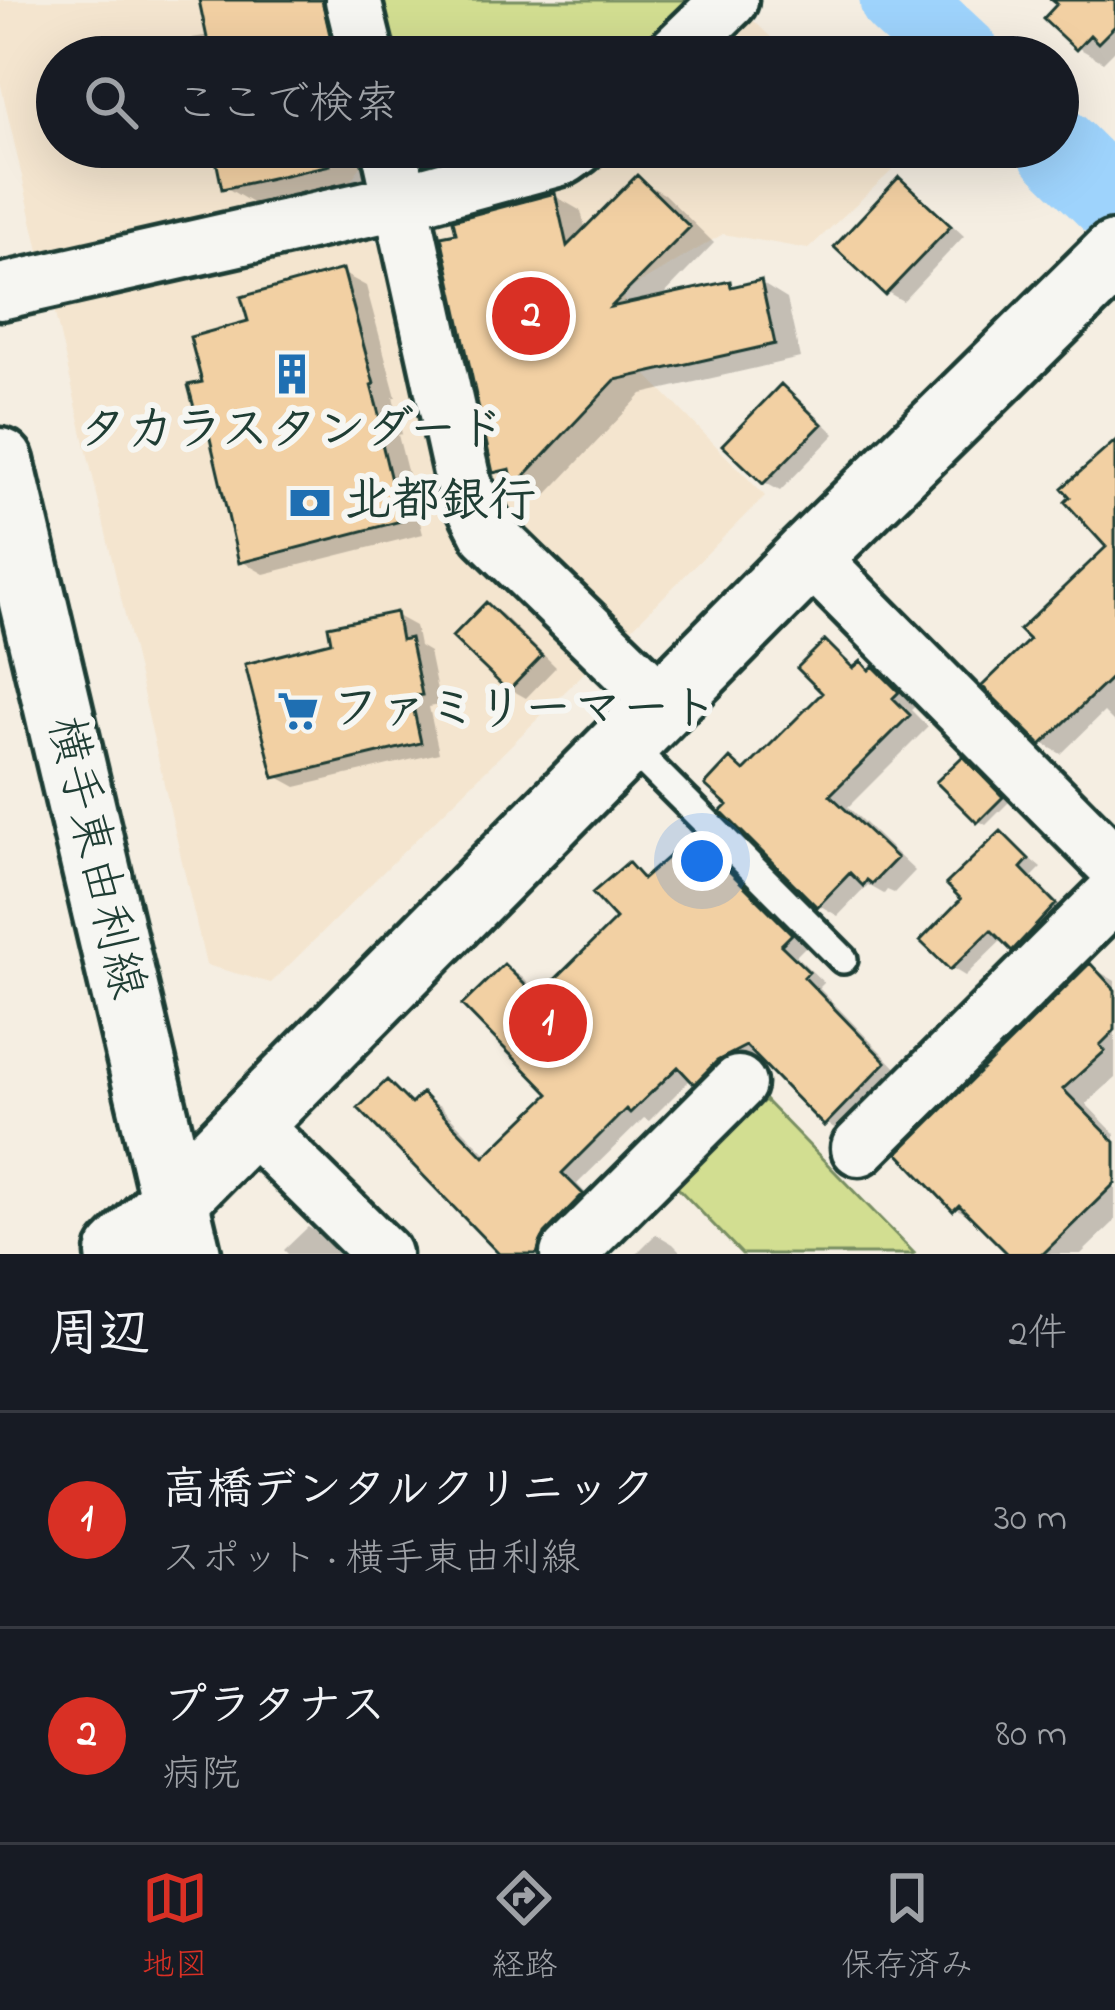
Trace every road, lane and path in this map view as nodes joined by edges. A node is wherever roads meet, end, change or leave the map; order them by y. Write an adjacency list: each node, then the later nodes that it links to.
1 (353, 0): 3 (street)
2 (730, 0): 4 (street)
3 (362, 36)
4 (693, 36)
5 (394, 168): 7 (street)
6 (524, 168): 7 (street)
7 (402, 201): 9 (street); 12 (street)
8 (1102, 268): 11 (street)
9 (0, 292)
10 (0, 462): 19 (street, 横手東由利線)
11 (809, 556): 12 (street); 13 (street)
12 (645, 723): 15 (lane); 17 (street)
13 (1115, 865)
14 (1115, 893): 18 (street)
15 (843, 959)
16 (738, 1084): 22 (street)
17 (248, 1121): 19 (street); 21 (street)
18 (859, 1148)
19 (180, 1226): 20 (street)
20 (120, 1254)
21 (383, 1254)
22 (568, 1254)

